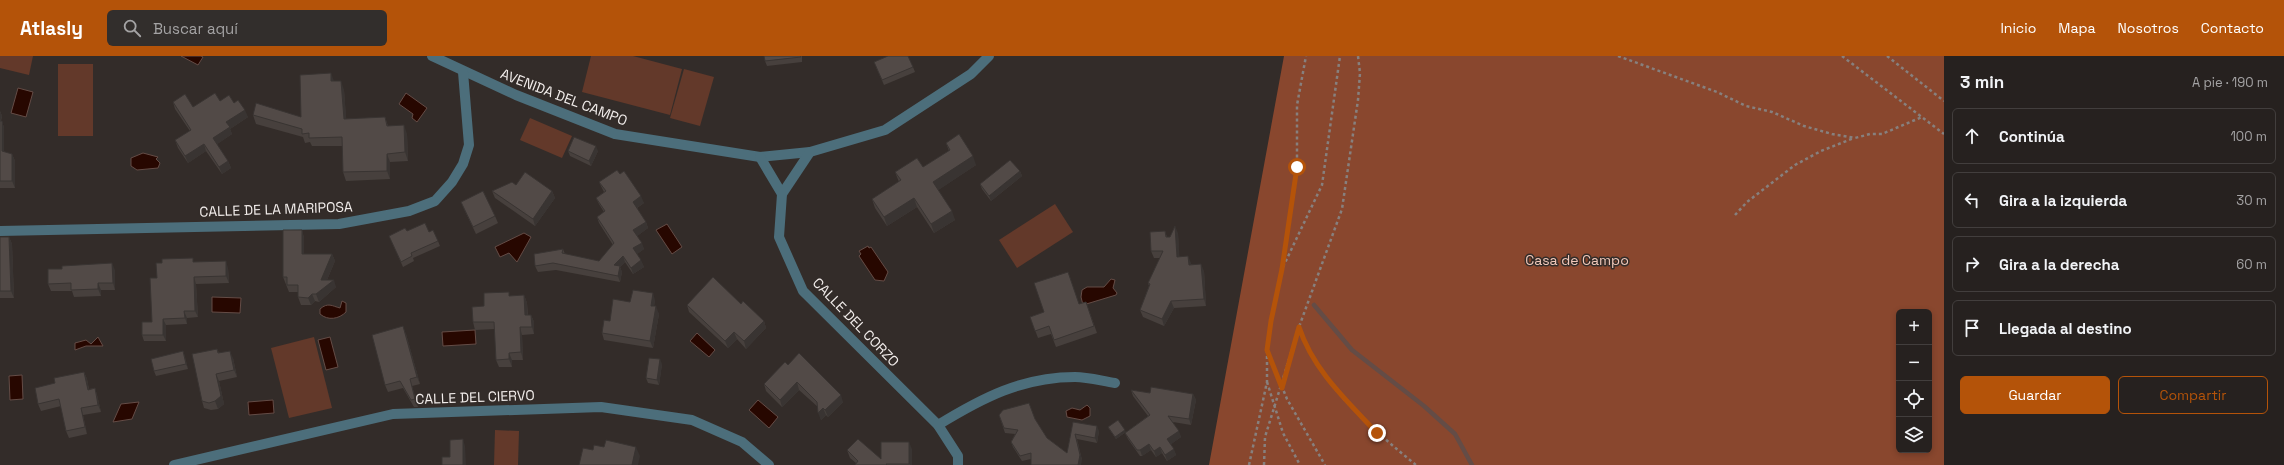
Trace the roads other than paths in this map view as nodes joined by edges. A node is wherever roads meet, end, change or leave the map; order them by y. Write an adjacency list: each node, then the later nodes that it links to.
1 (432, 56): 3 (street, AVENIDA DEL CAMPO)
2 (989, 56): 4 (street)
3 (463, 72): 5 (street, AVENIDA DEL CAMPO); 7 (street, CALLE DE LA MARIPOSA)
4 (810, 152): 5 (street, AVENIDA DEL CAMPO); 6 (street, CALLE DEL CORZO)
5 (760, 157): 6 (street)
6 (782, 194): 9 (street, CALLE DEL CORZO)
7 (0, 231)
8 (1115, 383): 9 (street)
9 (938, 425): 12 (street, CALLE DEL CORZO)
10 (174, 465): 11 (street, CALLE DEL CIERVO)
11 (769, 465)
12 (958, 465)

